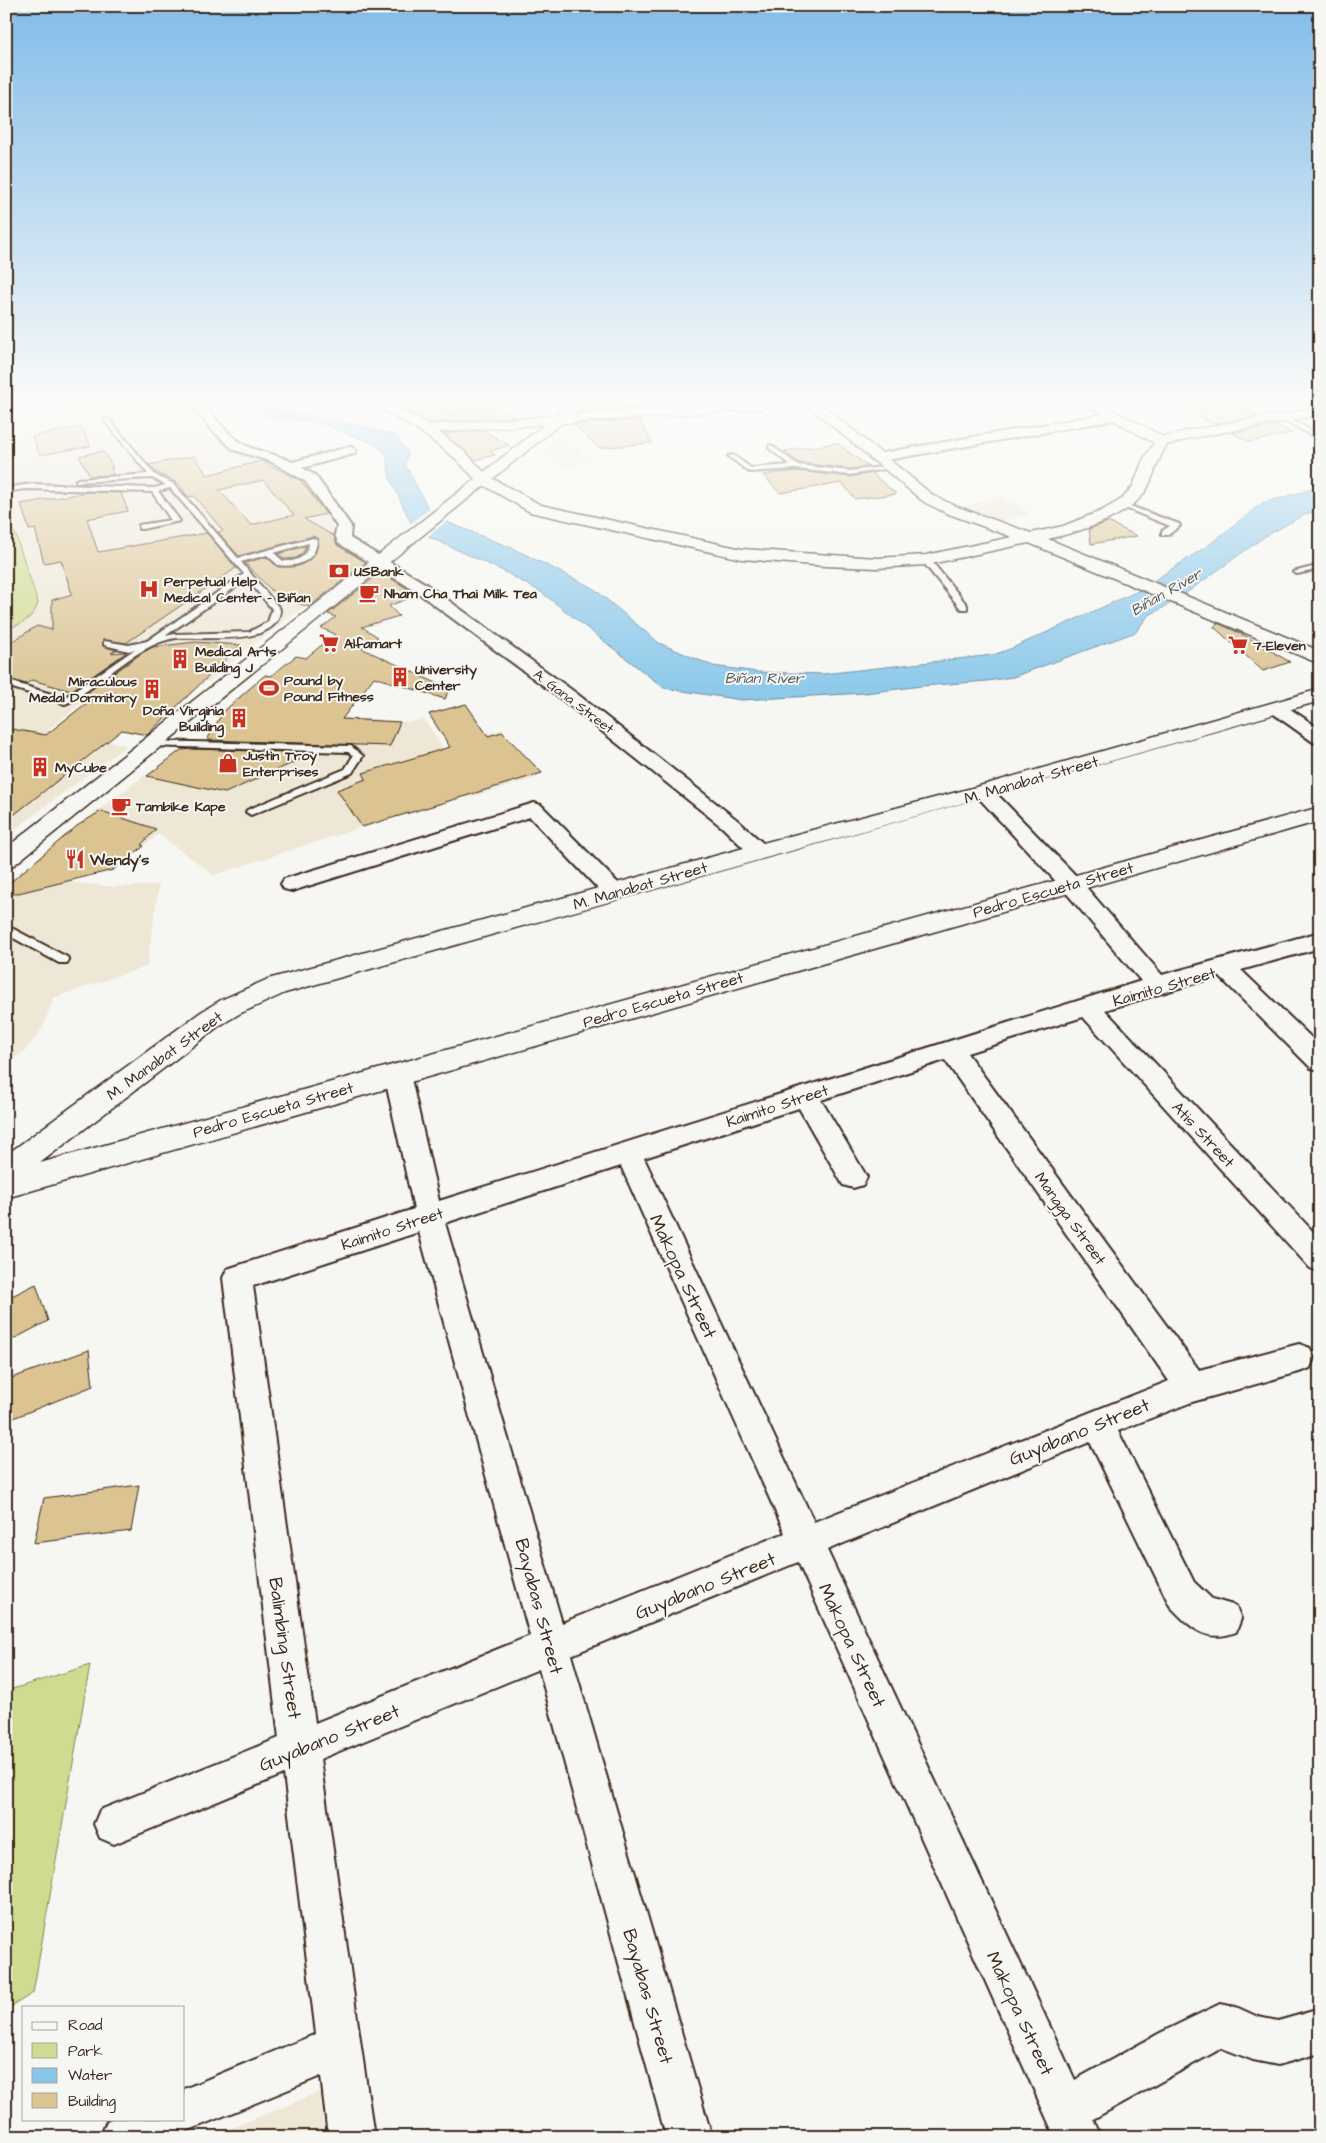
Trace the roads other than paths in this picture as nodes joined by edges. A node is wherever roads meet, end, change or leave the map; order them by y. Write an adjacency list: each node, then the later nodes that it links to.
1 (165, 505): 8 (lane)
2 (189, 505): 15 (lane)
3 (330, 505): 16 (street, A. Gana Street)
4 (451, 505): 16 (main road)
5 (529, 505): 14 (main road)
6 (941, 505): 11 (main road)
7 (1122, 505): 9 (main road); 10 (lane)
8 (142, 527)
9 (1068, 530): 11 (main road); 12 (main road)
10 (1165, 533)
11 (1028, 537): 12 (main road); 14 (main road)
12 (1066, 551): 23 (main road)
13 (269, 552): 13 (lane); 15 (lane)
14 (926, 560): 20 (lane)
15 (235, 561): 19 (lane)
16 (380, 561): 21 (main road); 34 (street, A. Gana Street)
17 (1320, 567): 18 (lane)
18 (1296, 572)
19 (248, 575): 21 (lane); 22 (lane)
20 (964, 607)
21 (283, 626): 22 (lane); 30 (main road)
22 (153, 641): 24 (lane); 26 (lane)
23 (1278, 641): 25 (main road); 27 (main road)
24 (106, 643)
25 (1320, 658)
26 (6, 683)
27 (1318, 695): 28 (main road, M. Manabat Street)
28 (1276, 708): 29 (street); 31 (main road, M. Manabat Street)
29 (1320, 738)
30 (152, 744): 32 (lane); 35 (main road)
31 (984, 792): 34 (main road, M. Manabat Street); 37 (street)
32 (251, 812)
33 (1320, 814): 37 (main road, Pedro Escueta Street)
34 (759, 851): 38 (main road, M. Manabat Street)
35 (6, 860)
36 (292, 884): 38 (street)
37 (1072, 884): 43 (street); 47 (main road, Pedro Escueta Street)
38 (614, 892): 50 (main road, M. Manabat Street)
39 (6, 928): 41 (lane)
40 (1320, 940): 42 (street, Kaimito Street)
41 (63, 960)
42 (1225, 968): 43 (street, Kaimito Street); 46 (street)
43 (1157, 985): 44 (street, Kaimito Street)
44 (1089, 1008): 45 (street, Kaimito Street); 54 (street, Atis Street)
45 (950, 1049): 48 (street, Kaimito Street); 57 (street, Mangga Street)
46 (1320, 1061)
47 (397, 1074): 52 (main road, Pedro Escueta Street); 53 (street, Bayabas Street)
48 (805, 1096): 49 (street, Kaimito Street); 51 (street)
49 (628, 1152): 53 (street, Kaimito Street); 59 (street, Makopa Street)
50 (6, 1172)
51 (853, 1177)
52 (6, 1185)
53 (429, 1216): 55 (street, Kaimito Street); 61 (street, Bayabas Street)
54 (1320, 1259)
55 (237, 1278): 62 (street, Balimbing Street)
56 (1299, 1358): 57 (street, Guyabano Street)
57 (1192, 1386): 58 (street, Guyabano Street)
58 (1097, 1423): 59 (street, Guyabano Street); 60 (street)
59 (807, 1543): 61 (street, Guyabano Street); 68 (street, Makopa Street)
60 (1223, 1619)
61 (550, 1647): 62 (street, Guyabano Street); 71 (street, Bayabas Street)
62 (300, 1749): 63 (street, Guyabano Street); 65 (street, Balimbing Street)
63 (114, 1824)
64 (1320, 2031): 68 (street)
65 (339, 2046): 66 (street); 70 (street, Balimbing Street)
66 (185, 2111)
67 (163, 2120): 69 (street)
68 (1072, 2123)
69 (123, 2137)
70 (351, 2137)
71 (689, 2137)

